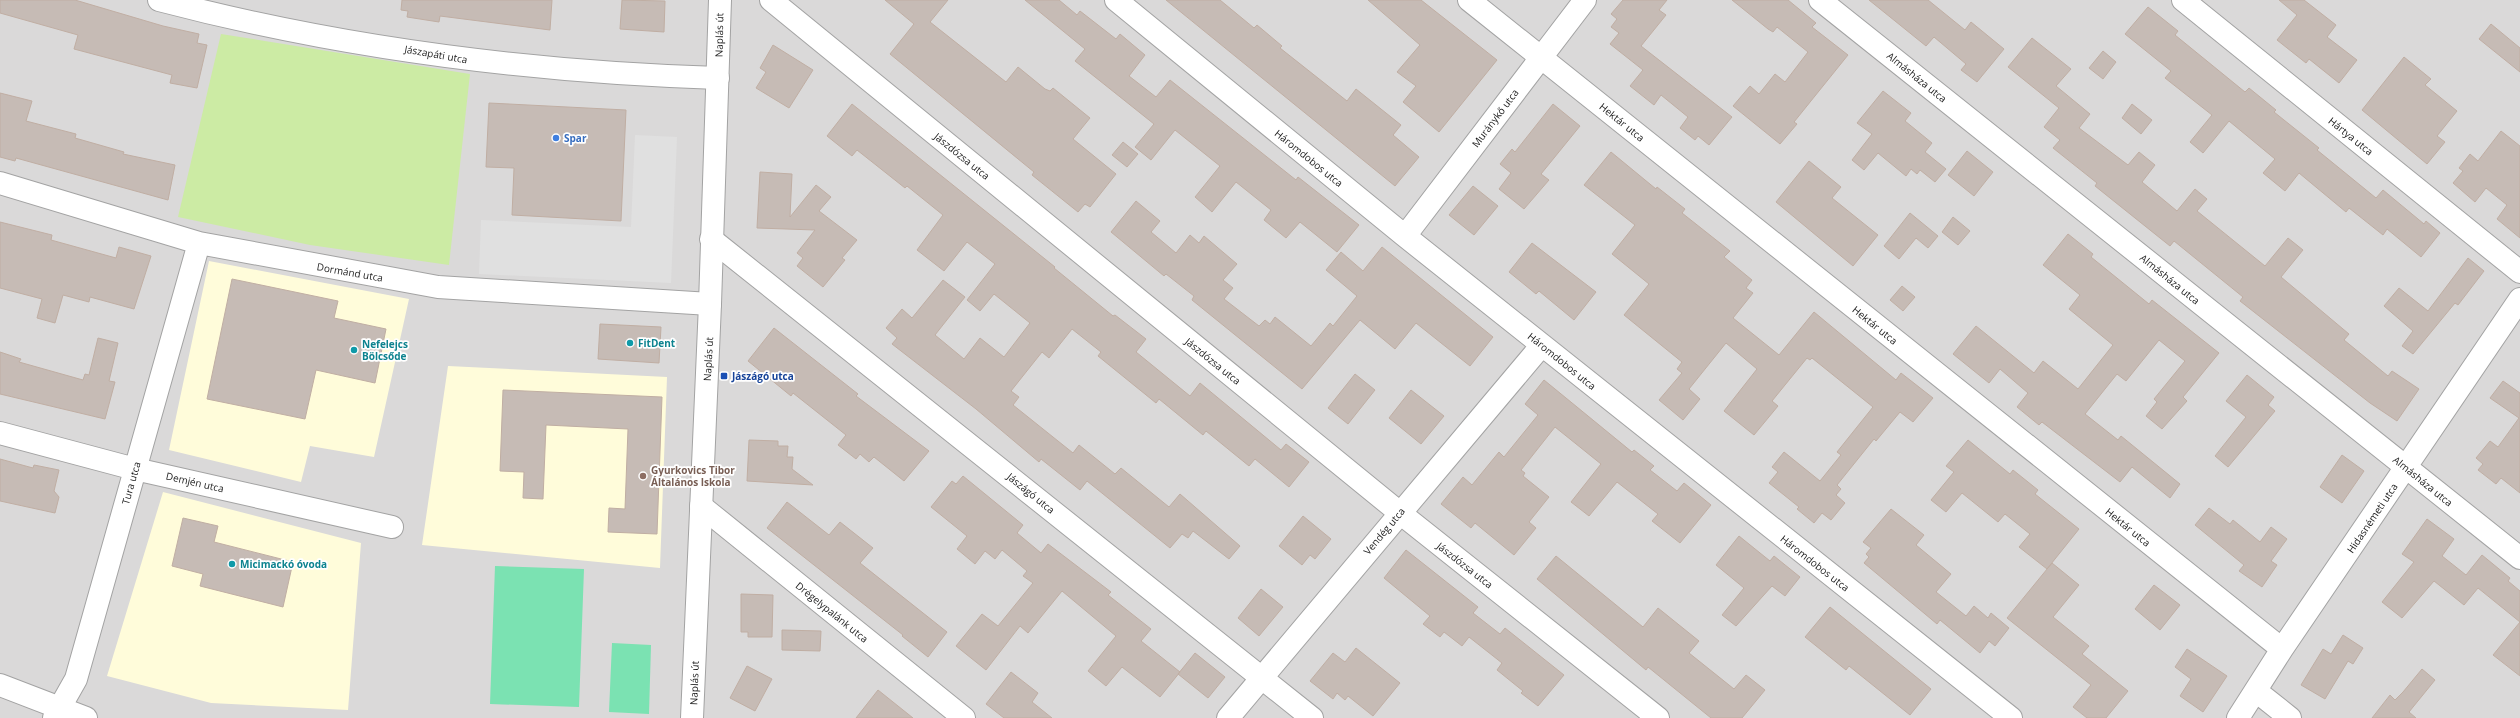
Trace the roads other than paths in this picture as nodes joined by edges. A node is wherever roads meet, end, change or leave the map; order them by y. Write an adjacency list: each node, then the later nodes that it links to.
1 (159, 0): 10 (street, Jászapáti utca)
2 (720, 0): 10 (street, Naplás út)
3 (771, 0): 23 (street, Jászdózsa utca)
4 (1116, 0): 12 (street, Háromdobos utca)
5 (1469, 0): 9 (street, Hektár utca)
6 (1585, 0): 9 (street, Muránykő utca)
7 (1820, 0): 20 (street, Almásháza utca)
8 (2182, 0): 15 (street, Hártya utca)
9 (1541, 57): 12 (street, Muránykő utca); 26 (street, Hektár utca)
10 (718, 78): 13 (street, Naplás út)
11 (0, 183): 14 (street, Dormánd utca)
12 (1405, 236): 18 (street, Háromdobos utca)
13 (712, 239): 17 (street, Naplás út); 27 (street, Jászágó utca)
14 (199, 243): 17 (street, Dormánd utca); 21 (street, Tura utca)
15 (2520, 272)
16 (2520, 299): 20 (street, Hidasnémeti utca)
17 (710, 304): 22 (street, Naplás út)
18 (1542, 345): 23 (street, Vendég utca); 37 (street, Háromdobos utca)
19 (0, 434): 21 (street, Demjén utca)
20 (2406, 467): 25 (street, Almásháza utca); 26 (street, Hidasnémeti utca)
21 (135, 469): 24 (street, Demjén utca); 30 (street, Tura utca)
22 (701, 506): 32 (street, Naplás út); 33 (street, Drégelypalánk utca)
23 (1400, 513): 27 (street, Vendég utca); 36 (street, Jászdózsa utca)
24 (392, 527)
25 (2520, 558)
26 (2282, 649): 29 (street, Hidasnémeti utca)
27 (1262, 678): 34 (street, Vendég utca); 35 (street, Jászágó utca)
28 (0, 685): 30 (street)
29 (2256, 691): 38 (street, Hidasnémeti utca); 39 (street)
30 (58, 713): 31 (street)
31 (86, 718)
32 (692, 718)
33 (964, 718)
34 (1228, 718)
35 (1312, 718)
36 (1658, 718)
37 (2011, 718)
38 (2238, 718)
39 (2290, 718)

